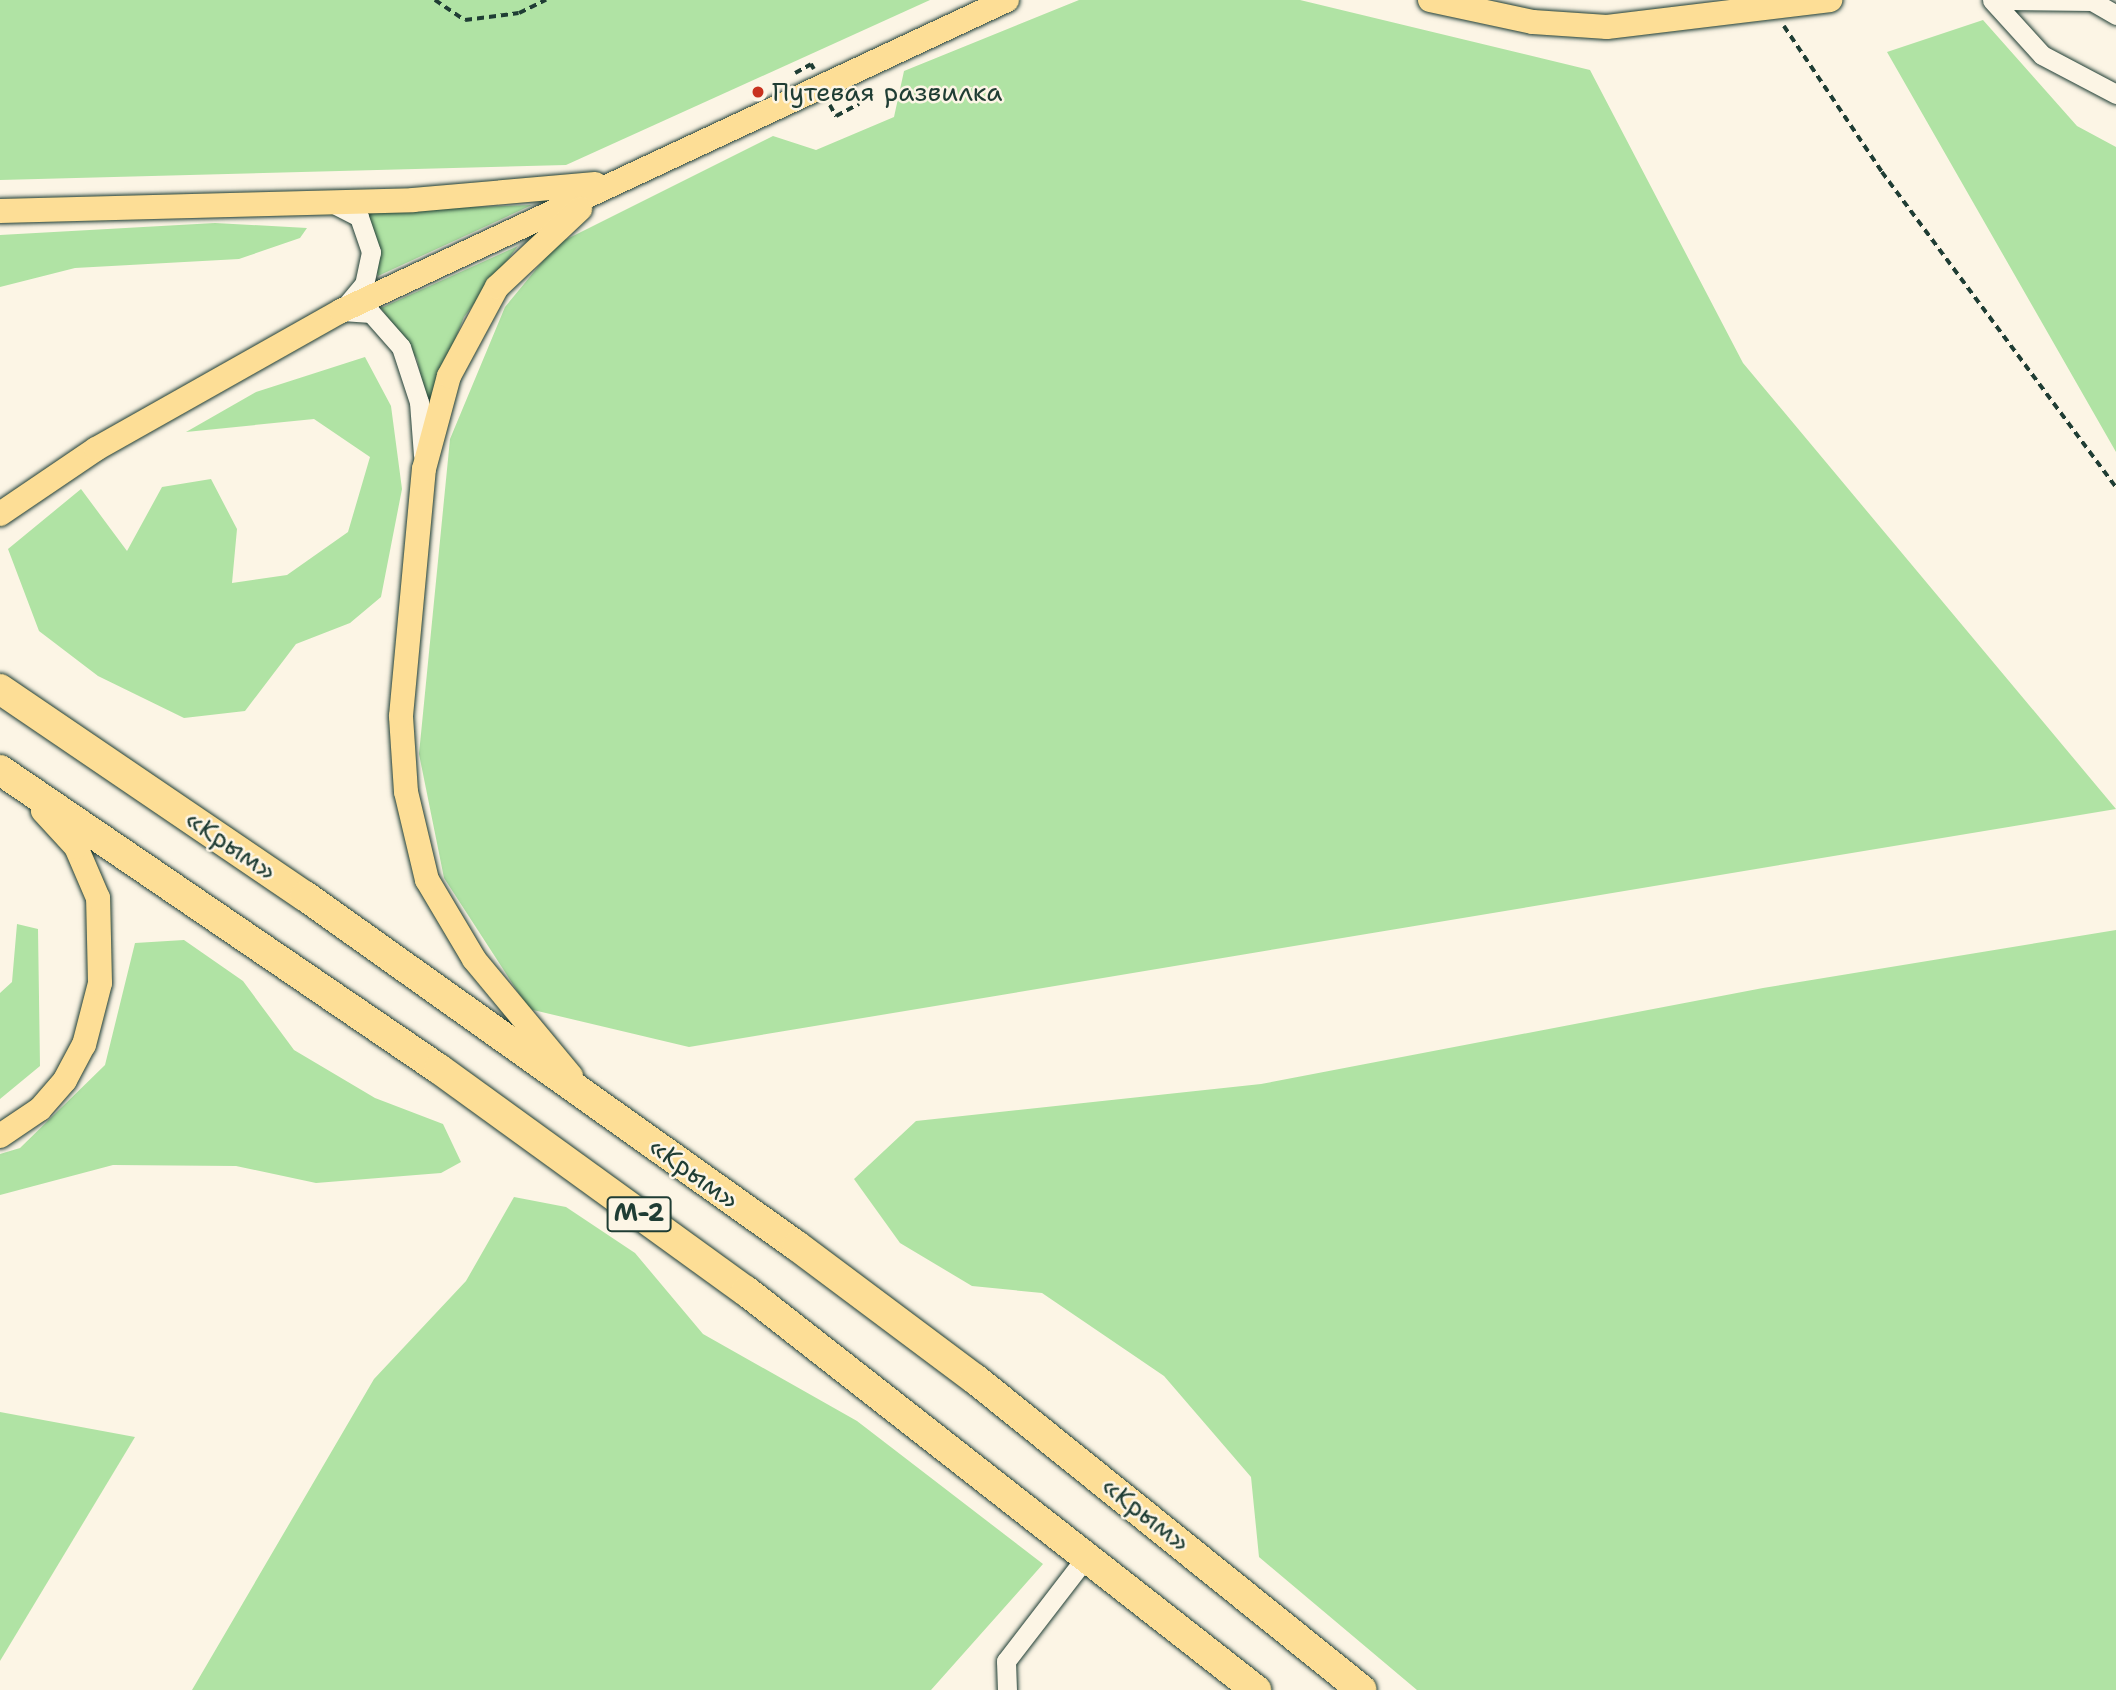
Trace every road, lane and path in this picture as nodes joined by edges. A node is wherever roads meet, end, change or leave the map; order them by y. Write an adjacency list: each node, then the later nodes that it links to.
1 (435, 0): 2 (path)
2 (545, 0)
3 (1007, 0): 12 (main road)
4 (1430, 0): 9 (main road)
5 (1830, 0): 9 (main road)
6 (1992, 0): 11 (street)
7 (2006, 0): 8 (street)
8 (2093, 1): 10 (street)
9 (1774, 11): 17 (path)
10 (2116, 15)
11 (2116, 94)
12 (617, 181): 13 (main road); 15 (main road); 16 (main road)
13 (323, 201): 14 (main road); 15 (street)
14 (0, 211)
15 (341, 311): 16 (street); 18 (main road)
16 (424, 469): 21 (main road)
17 (2116, 487)
18 (0, 514)
19 (0, 689): 21 (highway, «Крым» / М-2)
20 (0, 772): 22 (main road); 23 (highway, М-2)
21 (589, 1098): 26 (highway, «Крым» / М-2)
22 (0, 1136)
23 (1087, 1556): 24 (street); 25 (highway, М-2)
24 (1007, 1690)
25 (1256, 1690)
26 (1362, 1690)

